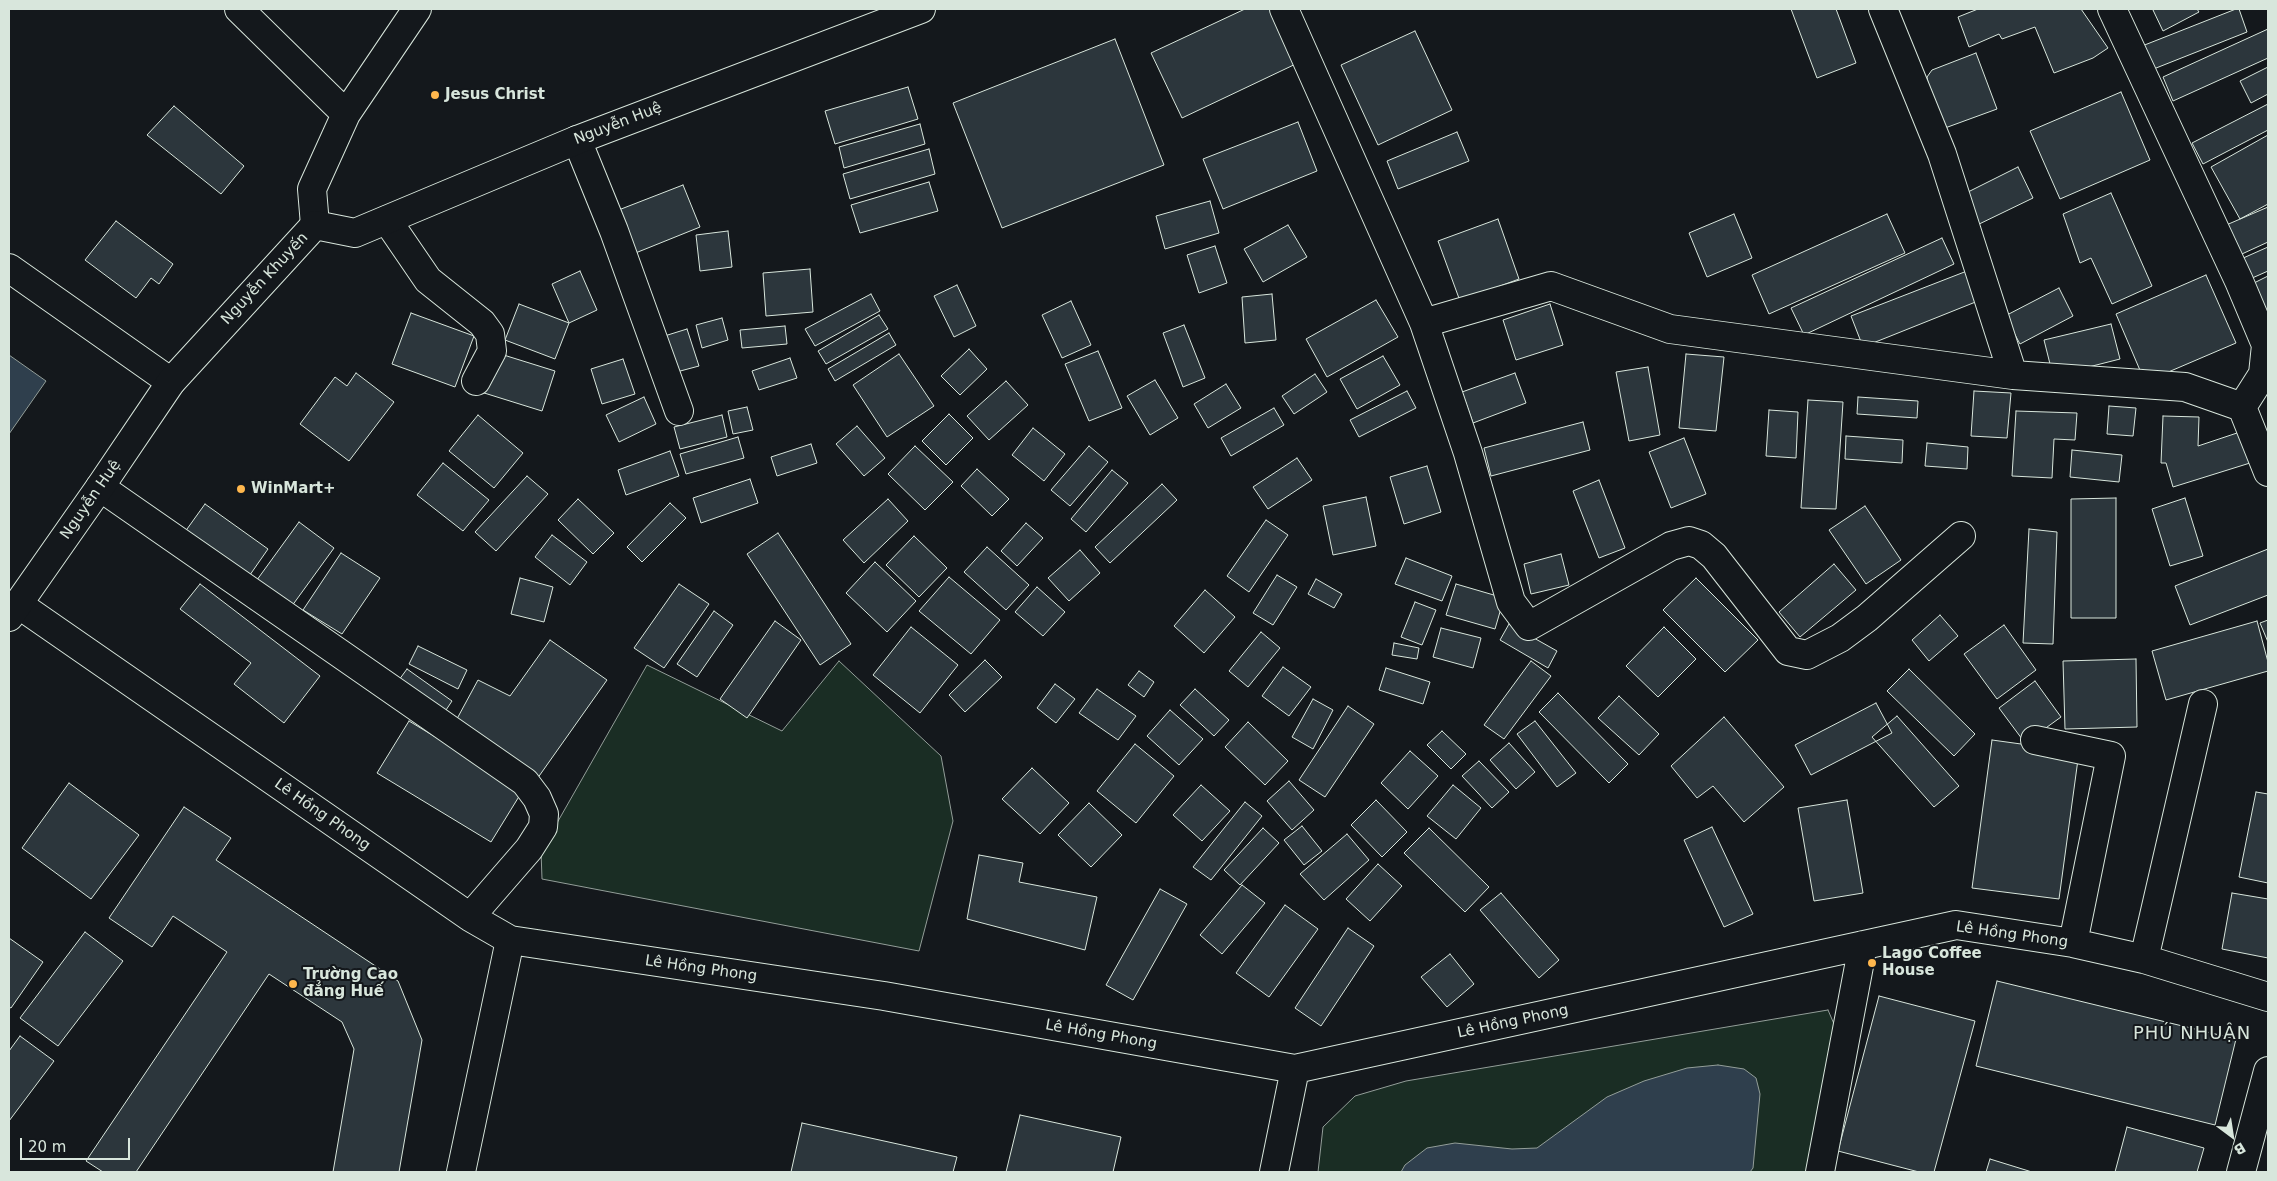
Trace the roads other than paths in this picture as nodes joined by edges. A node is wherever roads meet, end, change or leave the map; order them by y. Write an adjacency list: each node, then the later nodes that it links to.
1 (239, 9): 7 (street)
2 (417, 9): 7 (street, Nguyễn Khuyến)
3 (921, 9): 8 (street, Nguyễn Huệ)
4 (1284, 9): 12 (street)
5 (1883, 9): 13 (street)
6 (2112, 9): 16 (street)
7 (346, 114): 10 (street, Nguyễn Khuyến)
8 (576, 140): 9 (street, Nguyễn Huệ); 17 (street)
9 (387, 220): 10 (street, Nguyễn Huệ); 14 (street)
10 (315, 225): 15 (street, Nguyễn Khuyến)
11 (9, 268): 15 (street)
12 (1424, 323): 13 (street); 20 (street)
13 (2013, 374): 16 (street)
14 (476, 380)
15 (171, 382): 19 (street, Nguyễn Huệ)
16 (2242, 407): 18 (street)
17 (679, 412)
18 (2268, 472)
19 (100, 487): 21 (street, Nguyễn Huệ); 24 (street)
20 (1961, 536)
21 (13, 610): 24 (street, Lê Hồng Phong)
22 (2203, 704): 28 (street)
23 (2035, 740): 26 (street)
24 (470, 917): 25 (street, Lê Hồng Phong)
25 (510, 940): 30 (street, Lê Hồng Phong); 32 (street)
26 (2073, 943): 27 (street, Lê Hồng Phong); 28 (street, Lê Hồng Phong)
27 (1863, 945): 30 (street, Lê Hồng Phong); 34 (street)
28 (2144, 959): 29 (street, Lê Hồng Phong)
29 (2268, 996)
30 (1295, 1069): 33 (street)
31 (2268, 1071): 35 (street)
32 (461, 1172)
33 (1274, 1172)
34 (1820, 1172)
35 (2241, 1172)

